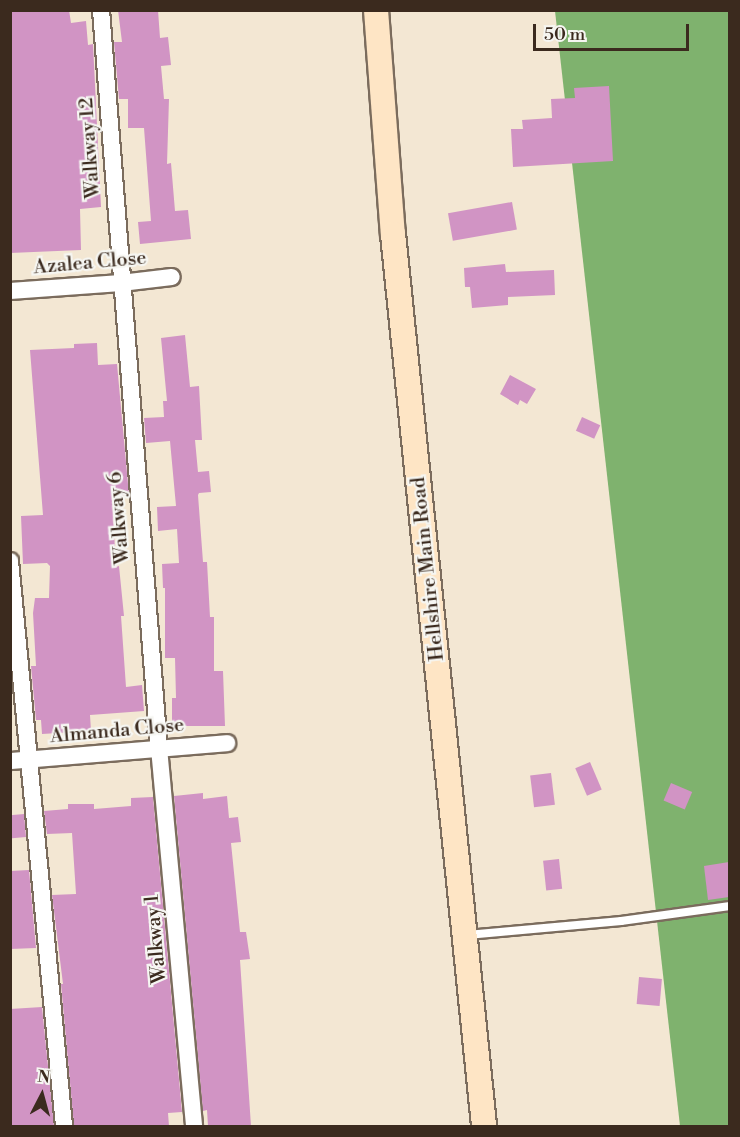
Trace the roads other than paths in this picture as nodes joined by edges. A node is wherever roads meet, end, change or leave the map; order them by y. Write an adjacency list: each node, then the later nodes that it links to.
1 (101, 10): 4 (street, Walkway 12)
2 (376, 10): 12 (main road, Hellshire Main Road)
3 (172, 277): 4 (street, Azalea Close)
4 (121, 283): 5 (street, Azalea Close); 8 (street, Walkway 6)
5 (10, 291)
6 (10, 561): 9 (street)
7 (227, 743): 8 (street, Almanda Close)
8 (159, 748): 9 (street, Almanda Close); 14 (street, Walkway 1)
9 (31, 759): 10 (street, Almanda Close); 13 (street)
10 (10, 761)
11 (729, 906): 12 (lane)
12 (466, 935): 15 (main road, Hellshire Main Road)
13 (64, 1126)
14 (194, 1126)
15 (484, 1126)

